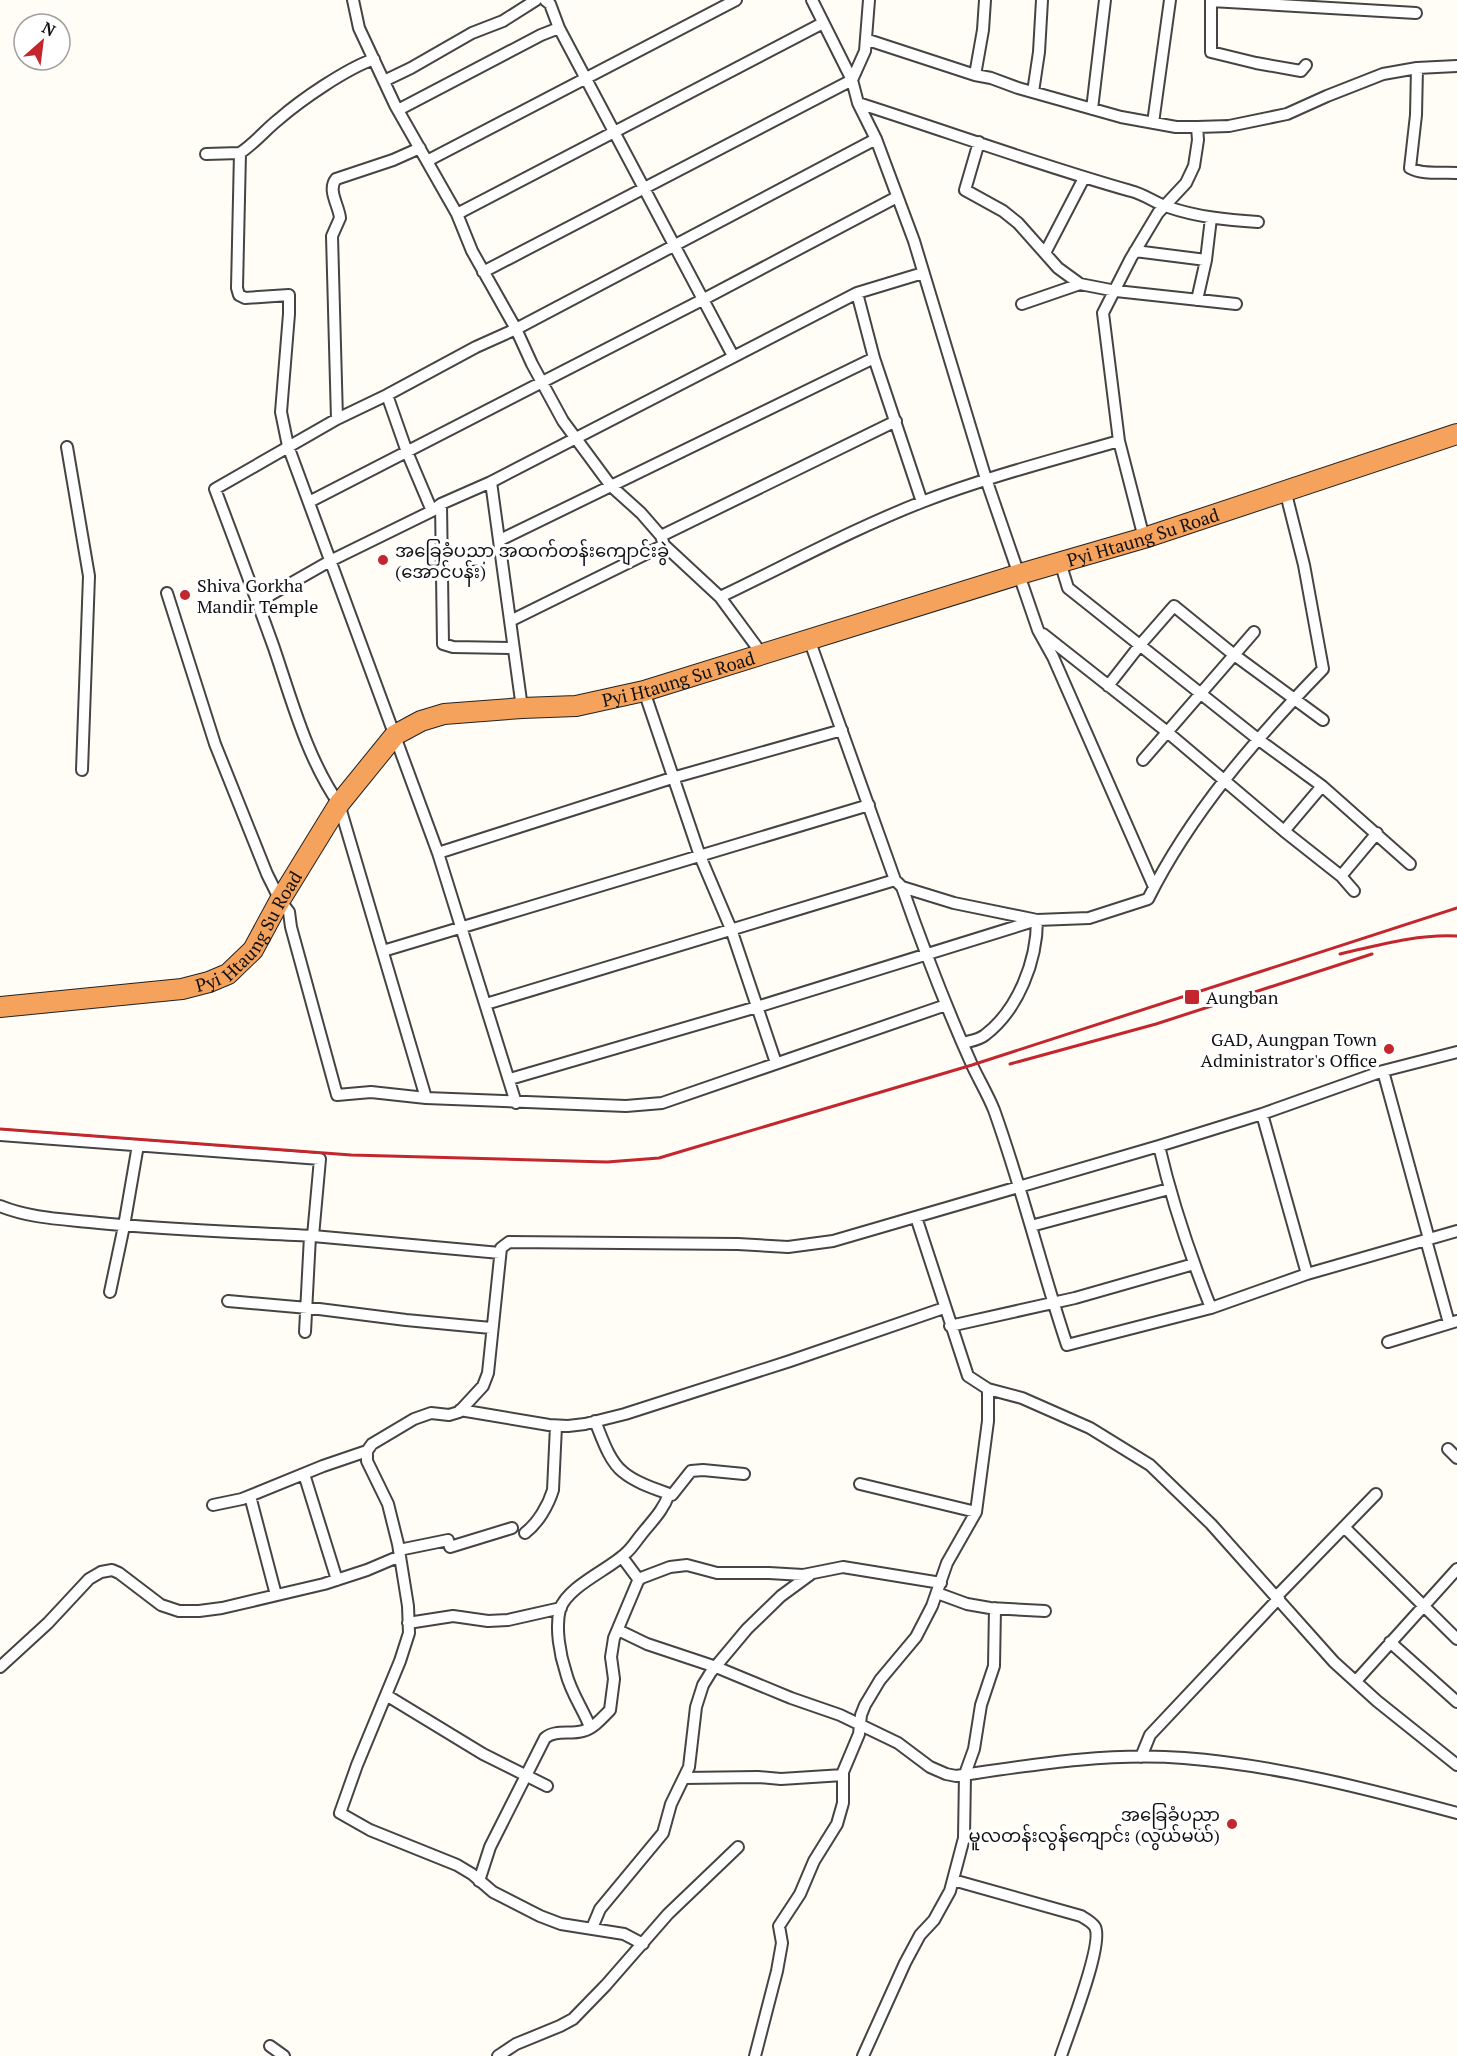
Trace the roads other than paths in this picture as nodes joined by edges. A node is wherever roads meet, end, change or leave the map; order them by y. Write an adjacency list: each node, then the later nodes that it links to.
1 (353, 0): 17 (street)
2 (536, 0): 12 (street)
3 (545, 0): 15 (street)
4 (736, 0): 22 (street)
5 (812, 0): 14 (street)
6 (869, 0): 16 (street)
7 (985, 0): 21 (street)
8 (1042, 0): 25 (street)
9 (1105, 0): 27 (street)
10 (1170, 0): 29 (street)
11 (1211, 0): 13 (street); 18 (street)
12 (524, 3): 24 (street)
13 (1416, 13)
14 (823, 23): 23 (street); 31 (street)
15 (560, 28): 22 (street); 28 (street)
16 (867, 40): 21 (street); 23 (street)
17 (374, 59): 24 (street); 35 (street)
18 (1306, 65)
19 (1457, 66): 20 (street)
20 (1417, 68): 30 (street); 38 (street)
21 (975, 75): 25 (street)
22 (587, 78): 31 (street); 37 (street)
23 (852, 80): 26 (street); 40 (street)
24 (384, 81): 28 (street)
25 (1033, 92): 27 (street)
26 (858, 103): 32 (street); 33 (street)
27 (1092, 109): 29 (street)
28 (398, 110): 34 (street)
29 (1153, 123): 30 (street)
30 (1197, 127): 42 (street)
31 (615, 132): 40 (street); 43 (street)
32 (876, 139): 41 (street); 46 (street)
33 (979, 142): 39 (street); 48 (street)
34 (420, 148): 37 (street); 64 (street)
35 (240, 153): 36 (street); 69 (street)
36 (206, 154)
37 (427, 160): 43 (street)
38 (1457, 172)
39 (1084, 178): 42 (street); 48 (street)
40 (646, 188): 46 (street); 50 (street)
41 (897, 197): 51 (street); 55 (street)
42 (1165, 206): 44 (street); 47 (street)
43 (457, 214): 50 (street)
44 (1211, 218): 45 (street); 49 (street)
45 (1258, 222)
46 (674, 245): 55 (street); 59 (street)
47 (1136, 251): 49 (street); 53 (street)
48 (1044, 253): 52 (street)
49 (1206, 260): 56 (street)
50 (483, 272): 59 (street)
51 (923, 273): 54 (street); 72 (street)
52 (1080, 284): 53 (street); 57 (street)
53 (1116, 291): 56 (street); 68 (street)
54 (856, 293): 60 (street); 61 (street)
55 (704, 299): 60 (street); 62 (street)
56 (1197, 300): 58 (street)
57 (1022, 304)
58 (1236, 304)
59 (516, 329): 62 (street); 63 (street)
60 (733, 356): 67 (street)
61 (874, 358): 65 (street); 74 (street)
62 (543, 382): 67 (street); 71 (street)
63 (387, 395): 64 (street); 71 (street)
64 (337, 420): 69 (street)
65 (896, 421): 77 (street); 82 (street)
66 (1457, 434): 75 (highway, Pyi Htaung Su Road)
67 (574, 438): 73 (street); 74 (street)
68 (1119, 441): 72 (street); 80 (street)
69 (288, 446): 76 (street); 88 (street)
70 (67, 447): 108 (street)
71 (407, 452): 76 (street); 79 (street)
72 (986, 479): 77 (street); 85 (street)
73 (490, 482): 78 (street); 81 (street)
74 (611, 486): 81 (street); 82 (street)
75 (1285, 490): 80 (highway, Pyi Htaung Su Road); 100 (street)
76 (309, 502): 83 (street)
77 (922, 502): 87 (street)
78 (441, 504): 79 (street); 94 (street)
79 (432, 511): 83 (street)
80 (1144, 538): 84 (highway, Pyi Htaung Su Road)
81 (500, 540): 89 (street)
82 (662, 541): 87 (street); 89 (street)
83 (330, 561): 88 (street); 105 (street)
84 (1060, 562): 85 (highway, Pyi Htaung Su Road); 93 (street)
85 (1020, 574): 90 (street); 92 (highway, Pyi Htaung Su Road)
86 (167, 593): 123 (street)
87 (720, 597): 95 (street)
88 (258, 602): 112 (street)
89 (510, 621): 94 (street)
90 (1038, 630): 97 (street); 121 (street)
91 (1254, 632): 96 (street)
92 (809, 639): 95 (highway, Pyi Htaung Su Road); 103 (street)
93 (1140, 645): 96 (street); 97 (street); 99 (street)
94 (512, 648): 101 (street)
95 (762, 654): 98 (highway, Pyi Htaung Su Road)
96 (1233, 654): 99 (street); 100 (street)
97 (1108, 686): 104 (street)
98 (644, 690): 101 (highway, Pyi Htaung Su Road); 109 (street)
99 (1201, 693): 104 (street); 106 (street)
100 (1294, 699): 102 (street); 106 (street)
101 (522, 708): 105 (highway, Pyi Htaung Su Road)
102 (1323, 720)
103 (842, 730): 109 (street); 113 (street)
104 (1167, 730): 107 (street); 110 (street)
105 (395, 735): 112 (highway, Pyi Htaung Su Road); 116 (street)
106 (1260, 740): 110 (street); 111 (street)
107 (1143, 760)
108 (82, 770)
109 (672, 778): 116 (street); 117 (street)
110 (1226, 780): 114 (street); 121 (street)
111 (1322, 786): 114 (street); 115 (street)
112 (339, 804): 123 (highway, Pyi Htaung Su Road); 127 (street)
113 (868, 805): 117 (street); 120 (street)
114 (1284, 831): 119 (street)
115 (1377, 833): 118 (street); 119 (street)
116 (438, 853): 125 (street)
117 (700, 856): 125 (street); 126 (street)
118 (1410, 864)
119 (1341, 876): 122 (street)
120 (898, 884): 124 (street); 126 (street); 128 (street)
121 (1154, 886): 124 (street)
122 (1354, 891)
123 (280, 900): 131 (highway, Pyi Htaung Su Road); 138 (street)
124 (1036, 920): 128 (street); 133 (street)
125 (462, 928): 127 (street); 129 (street)
126 (731, 929): 129 (street); 132 (street)
127 (383, 951): 138 (street)
128 (926, 955): 130 (street); 132 (street)
129 (486, 1004): 137 (street)
130 (946, 1005): 133 (street); 135 (street)
131 (0, 1007)
132 (757, 1007): 135 (street); 137 (street)
133 (963, 1043): 144 (street)
134 (1457, 1053): 136 (street)
135 (776, 1064): 139 (street)
136 (1383, 1071): 140 (street); 152 (street)
137 (510, 1079): 139 (street)
138 (426, 1098): 139 (street)
139 (516, 1103)
140 (1262, 1114): 143 (street); 155 (street)
141 (0, 1135): 142 (street)
142 (138, 1145): 148 (street); 151 (street)
143 (1159, 1146): 144 (street); 145 (street)
144 (1020, 1186): 147 (street); 149 (street)
145 (1169, 1189): 149 (street); 154 (street)
146 (0, 1206): 148 (street)
147 (916, 1217): 153 (street); 160 (street)
148 (124, 1226): 151 (street); 156 (street)
149 (1031, 1226): 158 (street)
150 (1457, 1231): 152 (street)
151 (312, 1236): 153 (street); 159 (street)
152 (1427, 1240): 155 (street); 162 (street)
153 (500, 1253): 164 (street)
154 (1194, 1264): 158 (street); 161 (street)
155 (1307, 1274): 161 (street)
156 (110, 1292)
157 (228, 1301): 159 (street)
158 (1053, 1303): 161 (street); 163 (street)
159 (307, 1308): 164 (street); 165 (street)
160 (945, 1308): 163 (street); 169 (street)
161 (1211, 1308)
162 (1453, 1322): 166 (street)
163 (950, 1326): 167 (street)
164 (491, 1328): 168 (street)
165 (305, 1332)
166 (1388, 1342)
167 (988, 1389): 181 (street); 193 (street)
168 (460, 1410): 170 (street); 172 (street)
169 (595, 1421): 170 (street); 177 (street)
170 (556, 1426): 184 (street)
171 (1448, 1449): 173 (street)
172 (367, 1451): 174 (street); 185 (street)
173 (1457, 1458)
174 (304, 1474): 179 (street); 189 (street)
175 (744, 1474): 177 (street)
176 (860, 1484): 181 (street)
177 (669, 1494): 186 (street)
178 (1376, 1494): 182 (street)
179 (250, 1496): 180 (street); 192 (street)
180 (213, 1505)
181 (976, 1512): 191 (street)
182 (1344, 1527): 193 (street); 194 (street)
183 (512, 1528): 185 (street)
184 (525, 1533)
185 (400, 1553): 189 (street); 198 (street)
186 (622, 1557): 190 (street); 195 (street)
187 (1457, 1569): 194 (street)
188 (811, 1574): 190 (street); 191 (street); 203 (street)
189 (337, 1580): 192 (street)
190 (639, 1580): 199 (street)
191 (939, 1588): 196 (street); 207 (street)
192 (276, 1595): 202 (street)
193 (1278, 1597): 204 (street); 209 (street)
194 (1423, 1606): 200 (street); 201 (street)
195 (561, 1608): 198 (street); 208 (street)
196 (995, 1608): 197 (street); 211 (street)
197 (1044, 1611)
198 (408, 1623): 205 (street)
199 (618, 1630): 203 (street); 208 (street)
200 (1457, 1639)
201 (1390, 1642): 204 (street); 206 (street)
202 (0, 1666)
203 (716, 1667): 207 (street); 214 (street)
204 (1356, 1681): 210 (street)
205 (386, 1695): 212 (street); 219 (street)
206 (1457, 1702)
207 (860, 1725): 211 (street); 213 (street)
208 (590, 1727): 212 (street)
209 (1140, 1757): 211 (street); 216 (street)
210 (1457, 1765)
211 (965, 1774): 218 (street)
212 (526, 1775): 215 (street); 219 (street)
213 (843, 1775): 214 (street); 225 (street)
214 (684, 1778): 220 (street)
215 (547, 1786)
216 (1457, 1813)
217 (738, 1847): 221 (street)
218 (953, 1880): 226 (street); 227 (street)
219 (479, 1881): 220 (street)
220 (592, 1928): 221 (street)
221 (643, 1944): 224 (street)
222 (270, 2046): 223 (street)
223 (284, 2056)
224 (498, 2056)
225 (755, 2056)
226 (863, 2056)
227 (1061, 2056)

